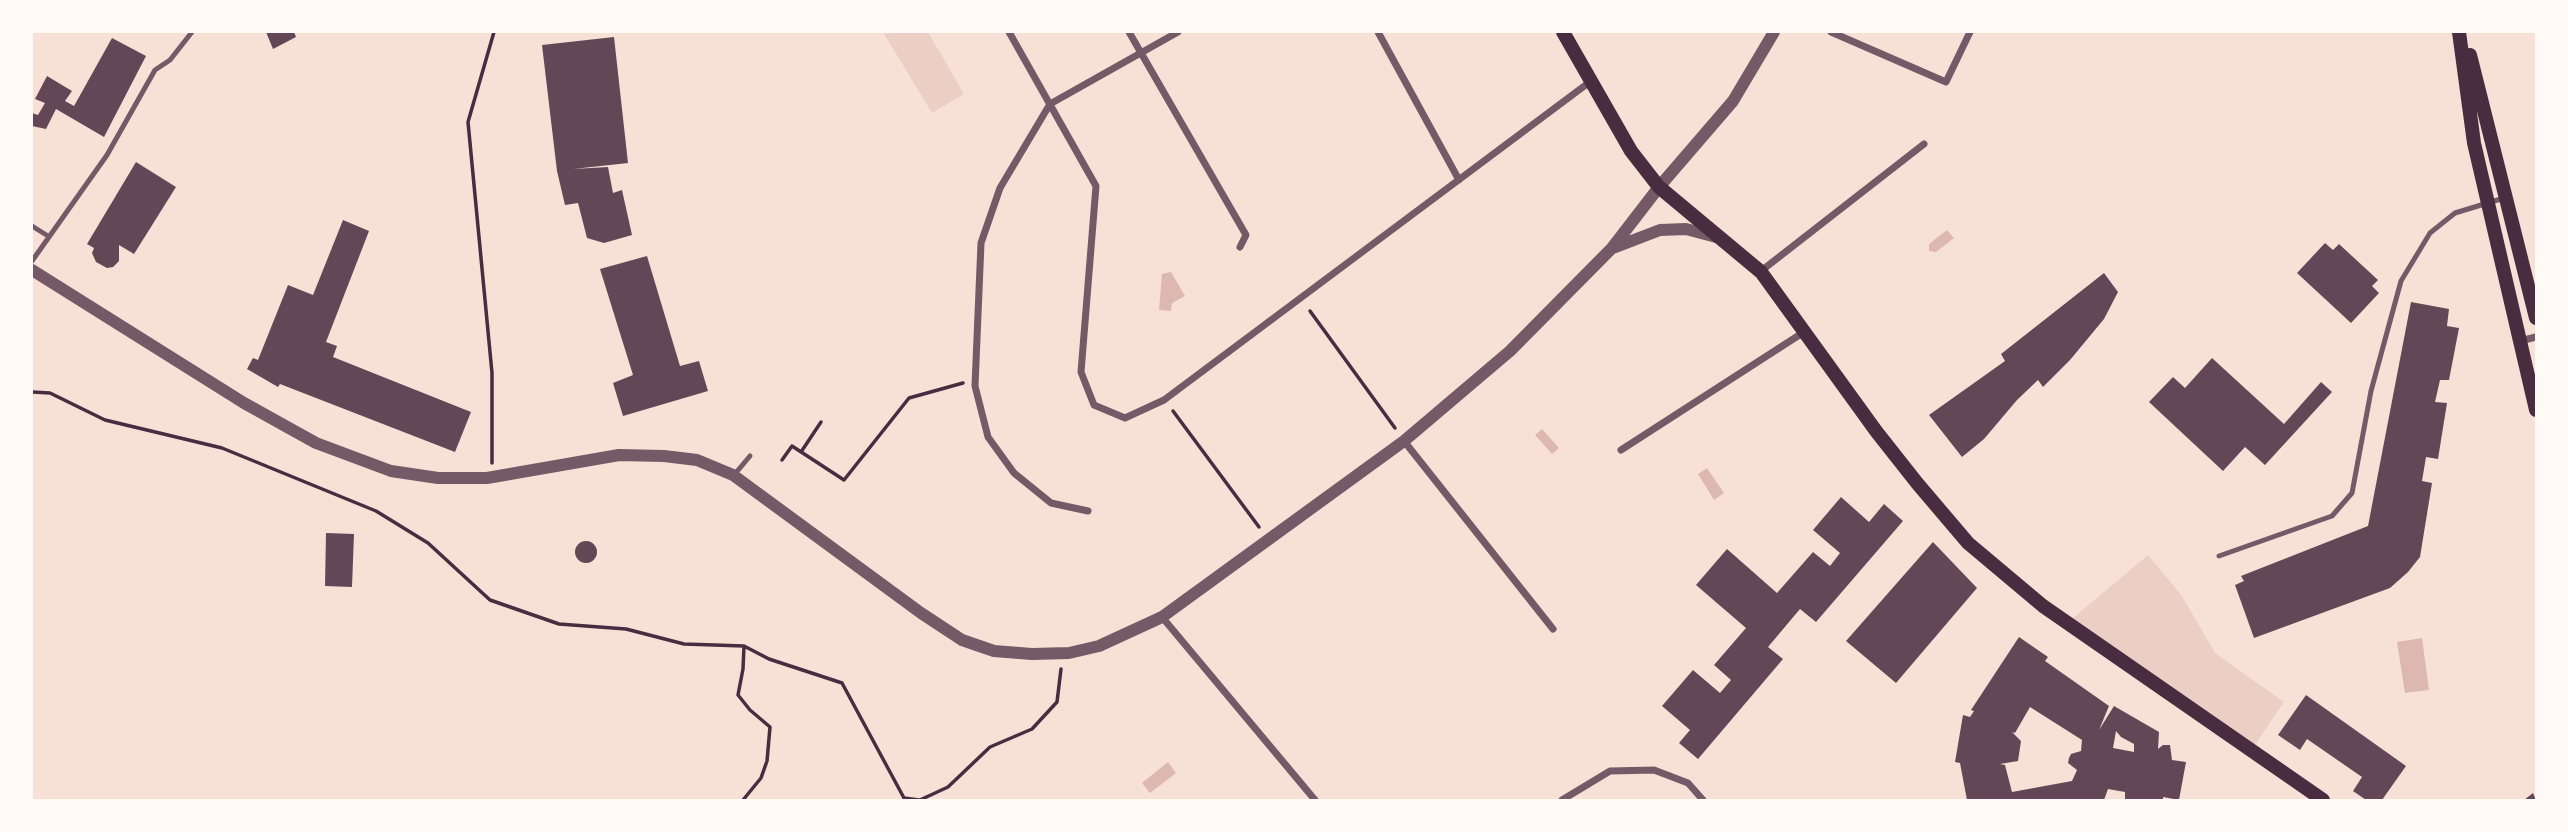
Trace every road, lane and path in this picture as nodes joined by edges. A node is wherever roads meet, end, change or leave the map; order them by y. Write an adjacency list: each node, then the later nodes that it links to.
1 (192, 32): 21 (lane)
2 (494, 32): 43 (path)
3 (1009, 32): 14 (street)
4 (1129, 32): 12 (street)
5 (1178, 32): 12 (street)
6 (1378, 32): 16 (street)
7 (1563, 32): 13 (main road)
8 (1774, 32): 17 (street)
9 (1831, 32): 10 (street)
10 (1970, 32)
11 (2461, 32): 18 (main road); 19 (main road)
12 (1140, 52): 14 (street); 23 (street)
13 (1591, 81): 16 (street); 17 (main road)
14 (1050, 104): 16 (street); 33 (street)
15 (1924, 144): 27 (street)
16 (1459, 180)
17 (1659, 187): 22 (main road); 24 (street)
18 (2507, 197): 19 (lane); 29 (main road)
19 (2487, 203): 32 (main road); 47 (lane)
20 (32, 226): 21 (lane)
21 (48, 236): 25 (lane)
22 (1721, 238): 24 (street); 27 (main road)
23 (1240, 247)
24 (1612, 248): 38 (street)
25 (32, 261)
26 (32, 270): 44 (street)
27 (1761, 272): 30 (main road)
28 (1310, 311): 38 (path)
29 (2536, 318)
30 (1804, 331): 39 (street); 57 (main road)
31 (2536, 337): 32 (street)
32 (2520, 341): 35 (main road)
33 (975, 380): 40 (path); 45 (street)
34 (32, 392): 50 (path)
35 (2536, 410)
36 (1173, 411): 46 (path)
37 (821, 422): 40 (path)
38 (1404, 441): 46 (street); 49 (street)
39 (1621, 450)
40 (801, 452): 42 (path)
41 (750, 456): 44 (lane)
42 (782, 460)
43 (492, 465)
44 (733, 475): 51 (street)
45 (1088, 511)
46 (1269, 540): 48 (street)
47 (2219, 556)
48 (1162, 617): 51 (street); 54 (street)
49 (1553, 629)
50 (744, 646): 52 (path); 53 (path)
51 (1062, 653): 53 (path)
52 (743, 800)
53 (920, 800)
54 (1315, 800)
55 (1562, 800): 56 (street)
56 (1703, 800)
57 (2323, 800)

